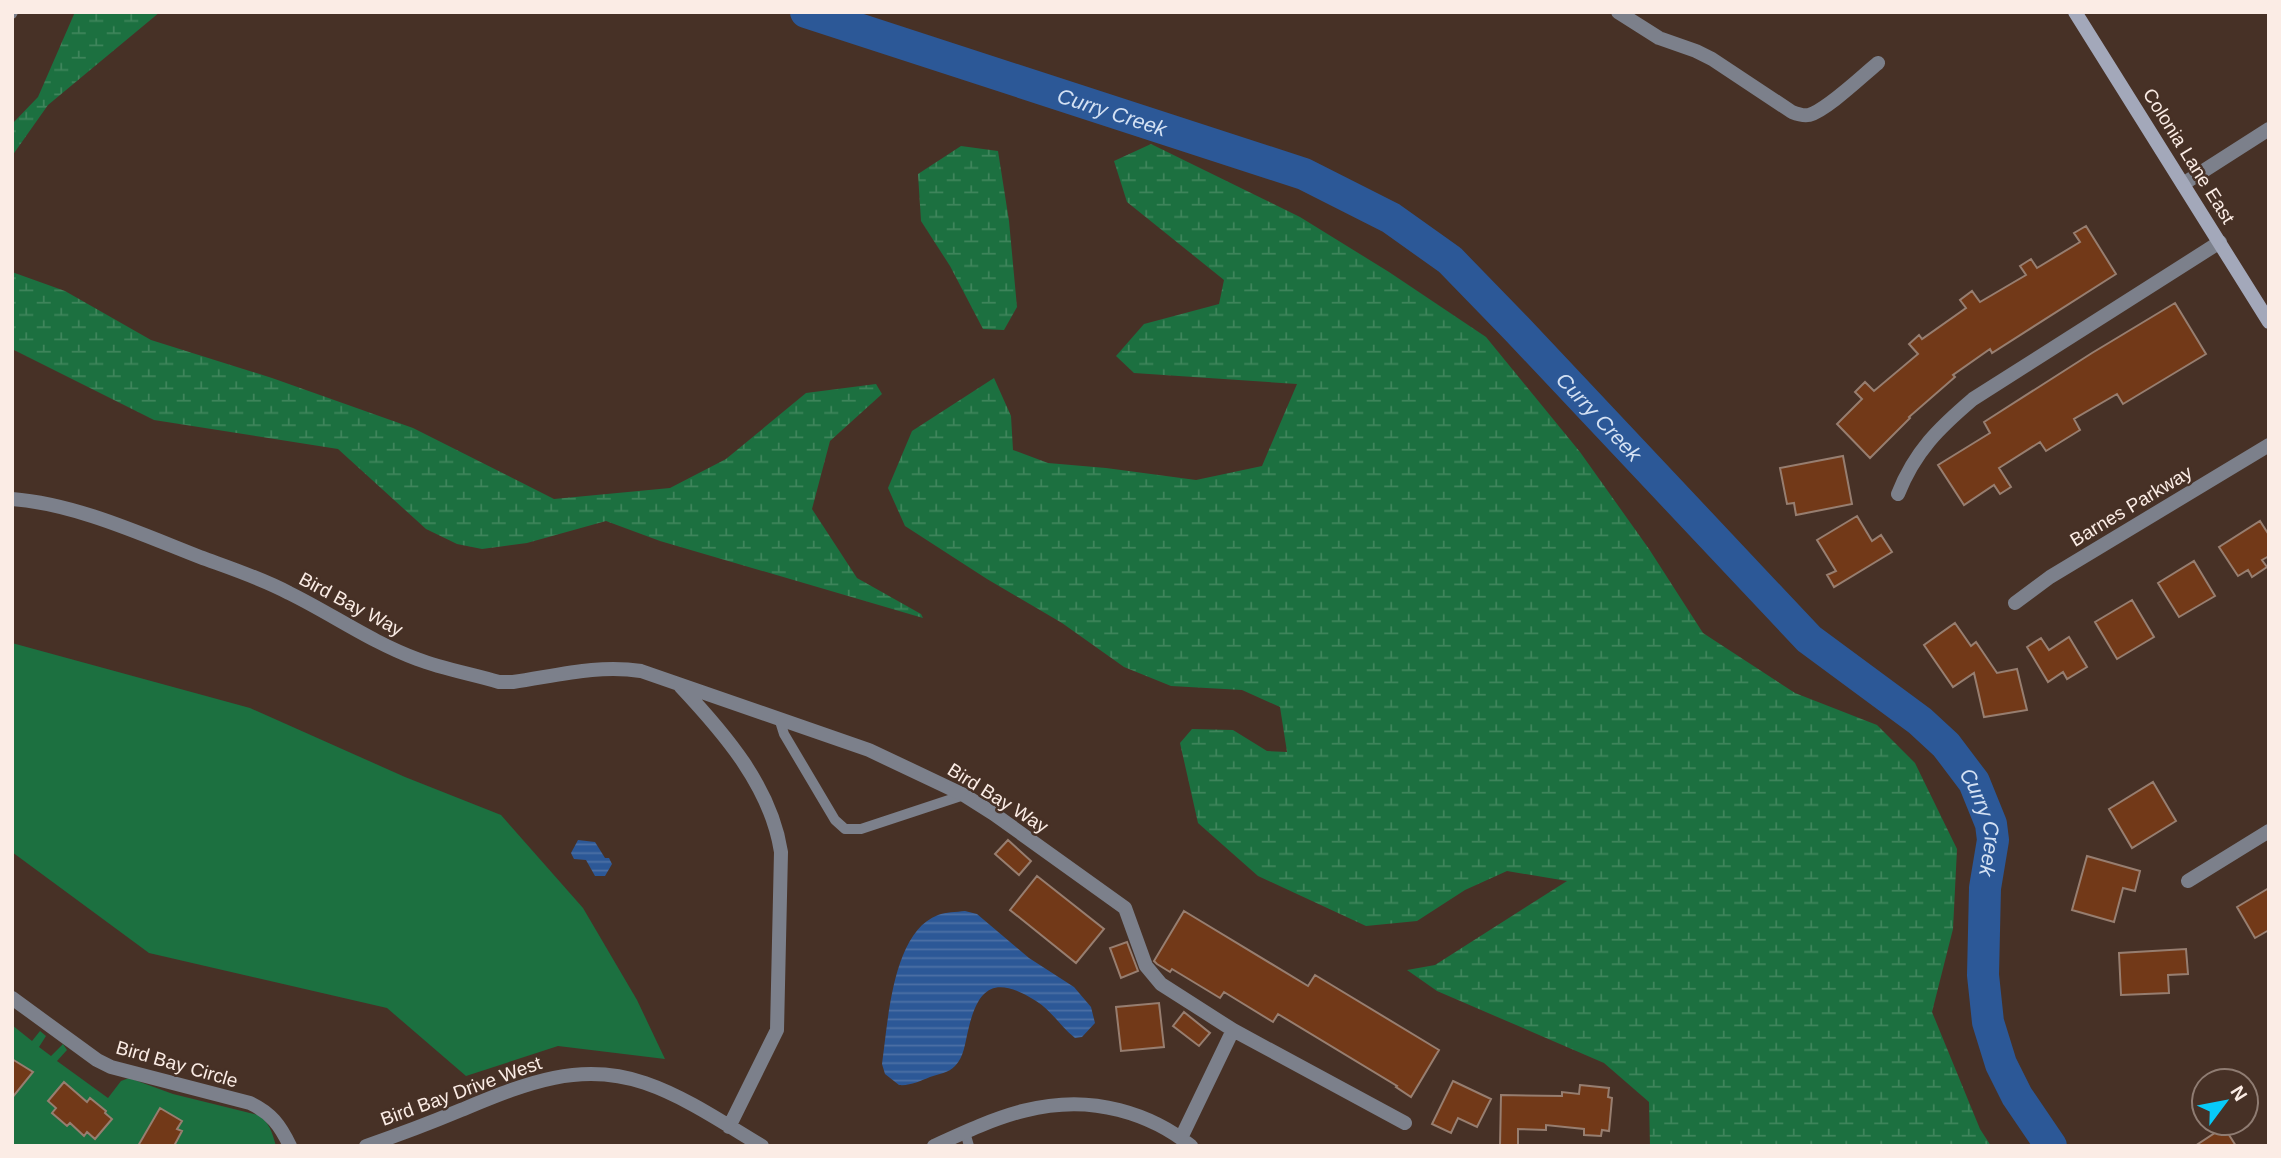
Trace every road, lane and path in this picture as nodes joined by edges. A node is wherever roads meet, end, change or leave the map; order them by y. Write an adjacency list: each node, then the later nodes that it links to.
1 (1618, 12): 3 (street)
2 (2075, 12): 5 (street, Colonia Lane East)
3 (1878, 64)
4 (2269, 129): 5 (street)
5 (2183, 184): 6 (street, Colonia Lane East)
6 (2220, 242): 7 (street, Colonia Lane East); 9 (street)
7 (2269, 322)
8 (2269, 445): 11 (street, Barnes Parkway)
9 (1898, 494)
10 (12, 499): 12 (street, Bird Bay Way)
11 (2015, 603)
12 (678, 684): 13 (street, Bird Bay Way); 20 (street, Bird Bay Way)
13 (779, 718): 14 (street, Bird Bay Way); 14 (lane)
14 (964, 796): 18 (street, Bird Bay Way)
15 (2269, 831): 16 (street)
16 (2188, 881)
17 (12, 998): 23 (street, Bird Bay Circle)
18 (1233, 1030): 19 (street, Bird Bay Way); 22 (street)
19 (1405, 1123)
20 (730, 1127): 24 (street, Bird Bay Drive West); 25 (street, Bird Bay Drive West)
21 (967, 1139): 22 (street); 26 (street)
22 (1186, 1142)
23 (290, 1146)
24 (366, 1146)
25 (762, 1146)
26 (934, 1146)

